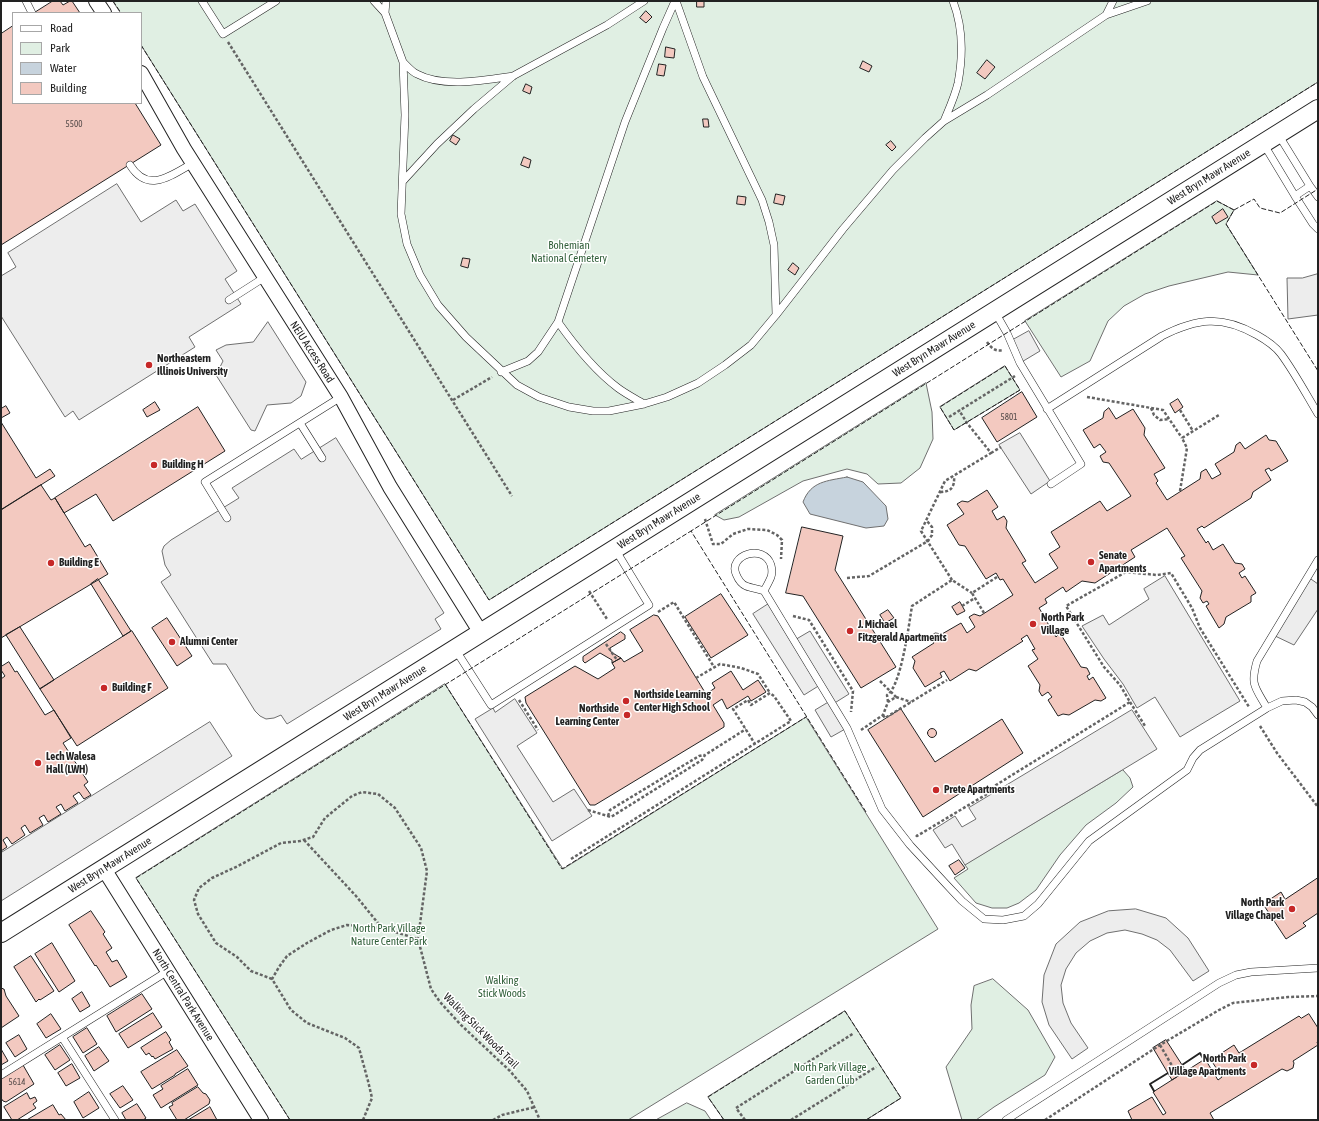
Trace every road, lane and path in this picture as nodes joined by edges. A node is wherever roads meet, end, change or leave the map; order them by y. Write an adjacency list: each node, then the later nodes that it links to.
1 (26, 1): 11 (lane)
2 (96, 1): 12 (street)
3 (202, 1): 15 (lane)
4 (276, 1): 15 (lane)
5 (374, 1): 13 (lane)
6 (386, 1): 13 (lane)
7 (644, 1): 18 (lane)
8 (953, 1): 20 (lane)
9 (1113, 1): 14 (lane)
10 (1147, 1): 14 (lane)
11 (32, 12)
12 (103, 12)
13 (385, 14): 16 (lane)
14 (1106, 15): 20 (lane)
15 (223, 34): 40 (path)
16 (403, 62): 18 (lane); 24 (lane)
17 (142, 75): 22 (street, NEIU Access Road)
18 (514, 76): 24 (lane)
19 (1318, 109): 21 (street, West Bryn Mawr Avenue)
20 (944, 121): 32 (lane)
21 (1270, 138): 25 (lane); 26 (lane); 31 (street, West Bryn Mawr Avenue)
22 (193, 163): 23 (lane); 29 (street, NEIU Access Road)
23 (130, 165)
24 (403, 181): 37 (lane)
25 (1310, 186): 26 (lane); 27 (lane)
26 (1295, 196): 28 (lane)
27 (1318, 197)
28 (1318, 229)
29 (265, 278): 30 (lane); 39 (street, NEIU Access Road)
30 (229, 300)
31 (994, 311): 35 (lane); 65 (street, West Bryn Mawr Avenue)
32 (776, 315): 33 (lane); 41 (lane)
33 (558, 322): 37 (lane); 41 (lane)
34 (987, 342): 35 (path)
35 (1013, 347): 36 (lane)
36 (1024, 370): 43 (lane); 44 (path)
37 (501, 372): 40 (path); 41 (lane)
38 (1070, 394): 42 (path); 43 (lane); 46 (lane)
39 (341, 397): 50 (lane); 80 (street, NEIU Access Road)
40 (453, 400): 60 (path)
41 (644, 404)
42 (1151, 408): 49 (path); 49 (path)
43 (1047, 409): 57 (lane)
44 (959, 410): 48 (path); 54 (path)
45 (1180, 410): 51 (path)
46 (1318, 414)
47 (1219, 415): 51 (path)
48 (949, 417)
49 (1169, 419): 52 (path)
50 (300, 423): 55 (lane); 61 (lane)
51 (1193, 431): 52 (path)
52 (1182, 438): 58 (path)
53 (1001, 447): 54 (path)
54 (990, 453): 56 (path)
55 (322, 458)
56 (954, 476): 59 (path); 59 (path)
57 (1051, 484)
58 (1180, 491)
59 (940, 492): 63 (path)
60 (512, 496)
61 (227, 518)
62 (704, 519): 67 (path)
63 (927, 520): 64 (path); 64 (path)
64 (928, 541): 69 (path); 70 (path)
65 (615, 549): 79 (lane); 80 (street, West Bryn Mawr Avenue)
66 (1318, 560): 96 (lane)
67 (782, 562)
68 (997, 577): 73 (path)
69 (847, 578)
70 (952, 580): 73 (path); 89 (path)
71 (589, 591): 79 (path)
72 (764, 591): 72 (lane); 96 (lane)
73 (972, 593): 74 (path)
74 (975, 598): 75 (path); 76 (path)
75 (962, 606)
76 (984, 612)
77 (656, 614): 85 (path)
78 (789, 615): 98 (path)
79 (612, 628): 81 (path); 83 (lane)
80 (481, 633): 83 (street, West Bryn Mawr Avenue)
81 (606, 644): 82 (path); 84 (path)
82 (600, 648)
83 (455, 649): 116 (street, West Bryn Mawr Avenue)
84 (617, 660)
85 (714, 667): 86 (path); 90 (path)
86 (696, 678)
87 (947, 680): 94 (path)
88 (880, 681): 89 (path)
89 (891, 693): 91 (path); 93 (path)
90 (770, 694): 104 (path); 108 (path)
91 (896, 697): 93 (path); 94 (path)
92 (519, 699): 105 (path)
93 (888, 702): 99 (path)
94 (912, 702): 99 (path)
95 (1130, 702): 97 (path); 102 (path); 113 (path)
96 (1266, 708): 100 (lane)
97 (1251, 709)
98 (851, 713)
99 (883, 715): 106 (path)
100 (1318, 715)
101 (857, 724): 106 (path)
102 (1145, 726)
103 (1260, 726): 110 (path)
104 (746, 729): 108 (path); 109 (path)
105 (538, 730)
106 (861, 730): 107 (path)
107 (863, 737)
108 (755, 744): 115 (path)
109 (705, 755): 112 (path); 112 (path)
110 (1318, 807)
111 (588, 810): 112 (path)
112 (608, 816)
113 (912, 831)
114 (304, 840): 117 (path); 119 (path, Walking Stick Woods Trail); 122 (path)
115 (571, 859)
116 (104, 869): 118 (street, West Bryn Mawr Avenue); 121 (street, North Central Park Avenue)
117 (382, 928): 119 (path); 122 (path)
118 (1, 933)
119 (418, 939): 130 (path, Walking Stick Woods Trail)
120 (1318, 968): 138 (lane)
121 (168, 971): 125 (lane); 132 (street, North Central Park Avenue)
122 (272, 979): 133 (path)
123 (1318, 996): 126 (path)
124 (854, 1033): 136 (path)
125 (62, 1037): 128 (lane); 131 (lane)
126 (1160, 1045): 129 (path); 139 (path)
127 (876, 1067): 137 (path)
128 (1, 1075)
129 (1178, 1076)
130 (535, 1107): 134 (path); 135 (path, Walking Stick Woods Trail)
131 (115, 1120)
132 (262, 1120)
133 (363, 1120)
134 (492, 1120)
135 (540, 1120)
136 (745, 1120)
137 (792, 1120)
138 (1006, 1120)
139 (1045, 1120)

